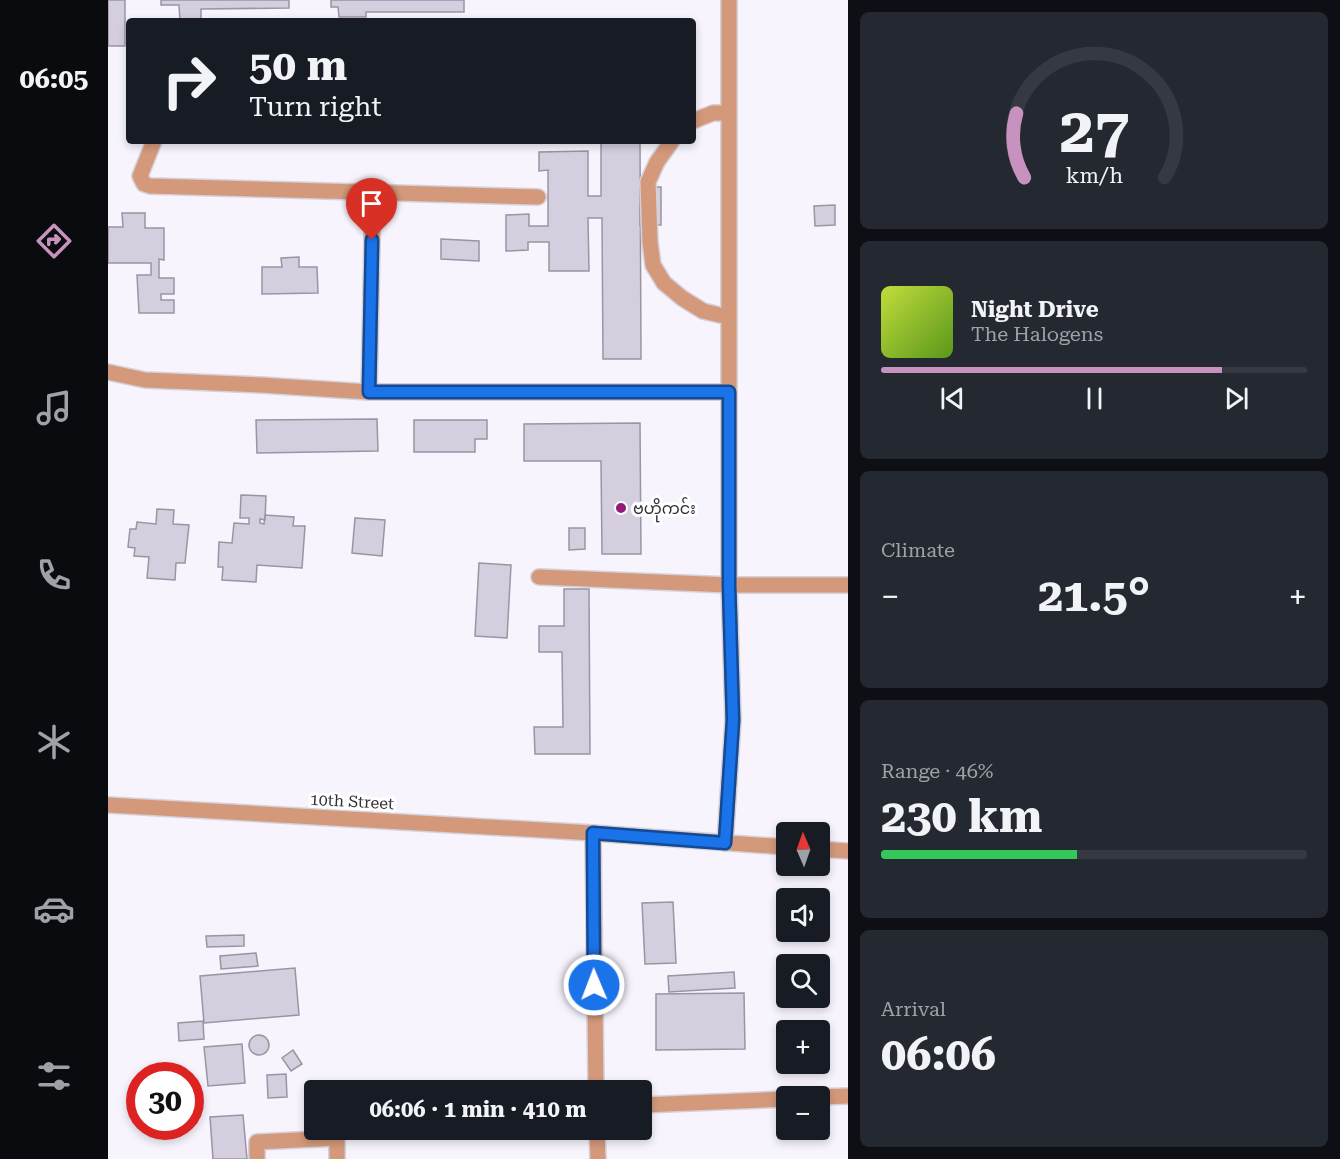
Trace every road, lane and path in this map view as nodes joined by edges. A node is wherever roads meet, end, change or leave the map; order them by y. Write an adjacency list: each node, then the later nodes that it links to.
1 (729, 0): 2 (street)
2 (728, 113): 3 (street); 8 (street)
3 (696, 119)
4 (153, 144): 6 (street)
5 (670, 144): 8 (street)
6 (373, 192): 7 (street); 10 (street)
7 (538, 197)
8 (728, 317): 11 (street)
9 (108, 372): 10 (street)
10 (369, 392): 11 (street)
11 (729, 392): 13 (street)
12 (539, 578): 13 (street)
13 (729, 585): 14 (street); 17 (street)
14 (848, 585)
15 (108, 805): 16 (street, 10th Street)
16 (593, 833): 17 (street, 10th Street); 21 (street)
17 (725, 843): 18 (street, 10th Street)
18 (776, 846)
19 (830, 849): 20 (street)
20 (848, 850)
21 (596, 1080)
22 (848, 1096): 23 (street)
23 (830, 1097)
24 (776, 1099): 25 (street)
25 (652, 1105)
26 (304, 1137): 29 (street)
27 (337, 1140): 30 (street)
28 (597, 1140): 31 (street)
29 (257, 1159)
30 (337, 1159)
31 (598, 1159)

